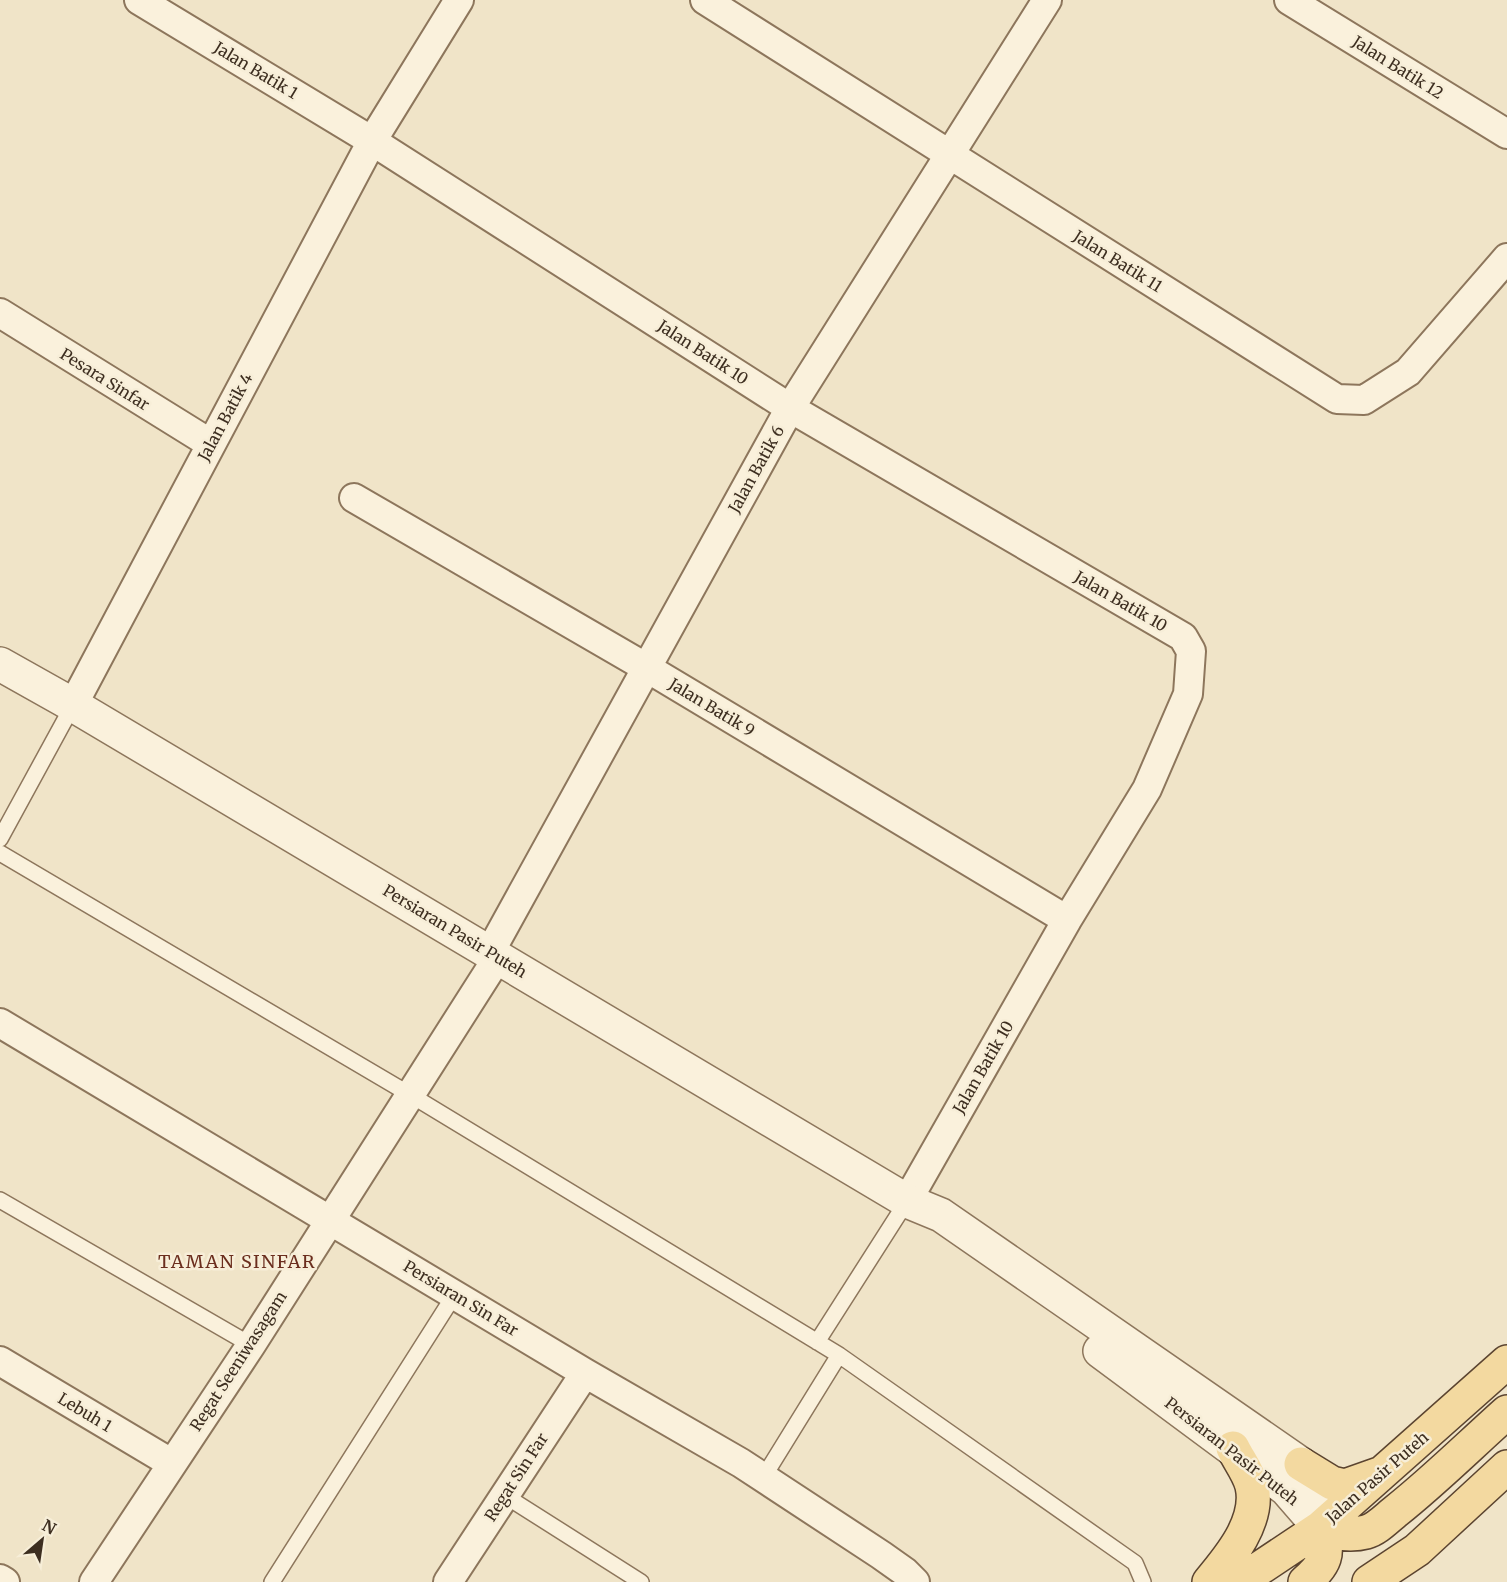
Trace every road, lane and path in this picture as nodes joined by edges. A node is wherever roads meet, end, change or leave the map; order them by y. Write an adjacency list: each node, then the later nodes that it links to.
1 (139, 0): 7 (street, Jalan Batik 1)
2 (459, 0): 7 (street, Jalan Batik 4)
3 (705, 0): 8 (street, Jalan Batik 11)
4 (1047, 0): 8 (street, Jalan Batik 6)
5 (1288, 0): 6 (street, Jalan Batik 12)
6 (1507, 134)
7 (372, 141): 11 (street, Jalan Batik 10); 12 (street, Jalan Batik 4)
8 (950, 154): 9 (street, Jalan Batik 11); 11 (street, Jalan Batik 6)
9 (1507, 258)
10 (0, 313): 12 (street, Pesara Sinfar)
11 (790, 408): 15 (street, Jalan Batik 6); 19 (street, Jalan Batik 10)
12 (211, 444): 16 (street, Jalan Batik 4)
13 (354, 498): 15 (street, Jalan Batik 9)
14 (0, 664): 16 (street, Persiaran Pasir Puteh)
15 (647, 668): 19 (street, Jalan Batik 9); 20 (street, Jalan Batik 6)
16 (73, 705): 17 (lane, Jalan Batik 4); 20 (street, Persiaran Pasir Puteh)
17 (0, 839)
18 (0, 853): 22 (lane)
19 (1067, 920): 24 (street, Jalan Batik 10)
20 (494, 954): 22 (street, Regat Seeniwasagam); 24 (street, Persiaran Pasir Puteh)
21 (0, 1023): 25 (street, Persiaran Sin Far)
22 (409, 1094): 25 (street, Regat Seeniwasagam); 27 (lane)
23 (0, 1200): 28 (lane)
24 (907, 1201): 27 (lane, Jalan Batik 10); 34 (street, Persiaran Pasir Puteh); 36 (street, Persiaran Pasir Puteh)
25 (330, 1219): 26 (street, Persiaran Sin Far); 28 (street, Regat Seeniwasagam)
26 (455, 1294): 32 (street, Persiaran Sin Far); 45 (lane)
27 (817, 1341): 29 (lane)
28 (250, 1345): 35 (street, Regat Seeniwasagam)
29 (839, 1355): 39 (lane); 49 (lane)
30 (0, 1361): 35 (street, Lebuh 1)
31 (1507, 1362): 38 (main road, Jalan Pasir Puteh)
32 (585, 1373): 39 (street, Persiaran Sin Far); 40 (street, Regat Sin Far)
33 (1507, 1412): 41 (main road)
34 (1233, 1448): 41 (street, Persiaran Pasir Puteh); 50 (main road)
35 (171, 1463): 44 (street, Regat Seeniwasagam)
36 (1301, 1464): 38 (main road); 41 (street, Persiaran Pasir Puteh)
37 (1507, 1467): 53 (main road)
38 (1383, 1472): 41 (main road, Jalan Pasir Puteh)
39 (763, 1478): 48 (street, Persiaran Sin Far)
40 (504, 1495): 46 (street, Regat Sin Far); 47 (lane)
41 (1320, 1528): 51 (main road, Jalan Pasir Puteh); 52 (main road)
42 (0, 1579): 43 (street)
43 (5, 1582)
44 (94, 1582)
45 (272, 1582)
46 (448, 1582)
47 (641, 1582)
48 (915, 1582)
49 (1143, 1582)
50 (1209, 1582)
51 (1239, 1582)
52 (1305, 1582)
53 (1369, 1582)

